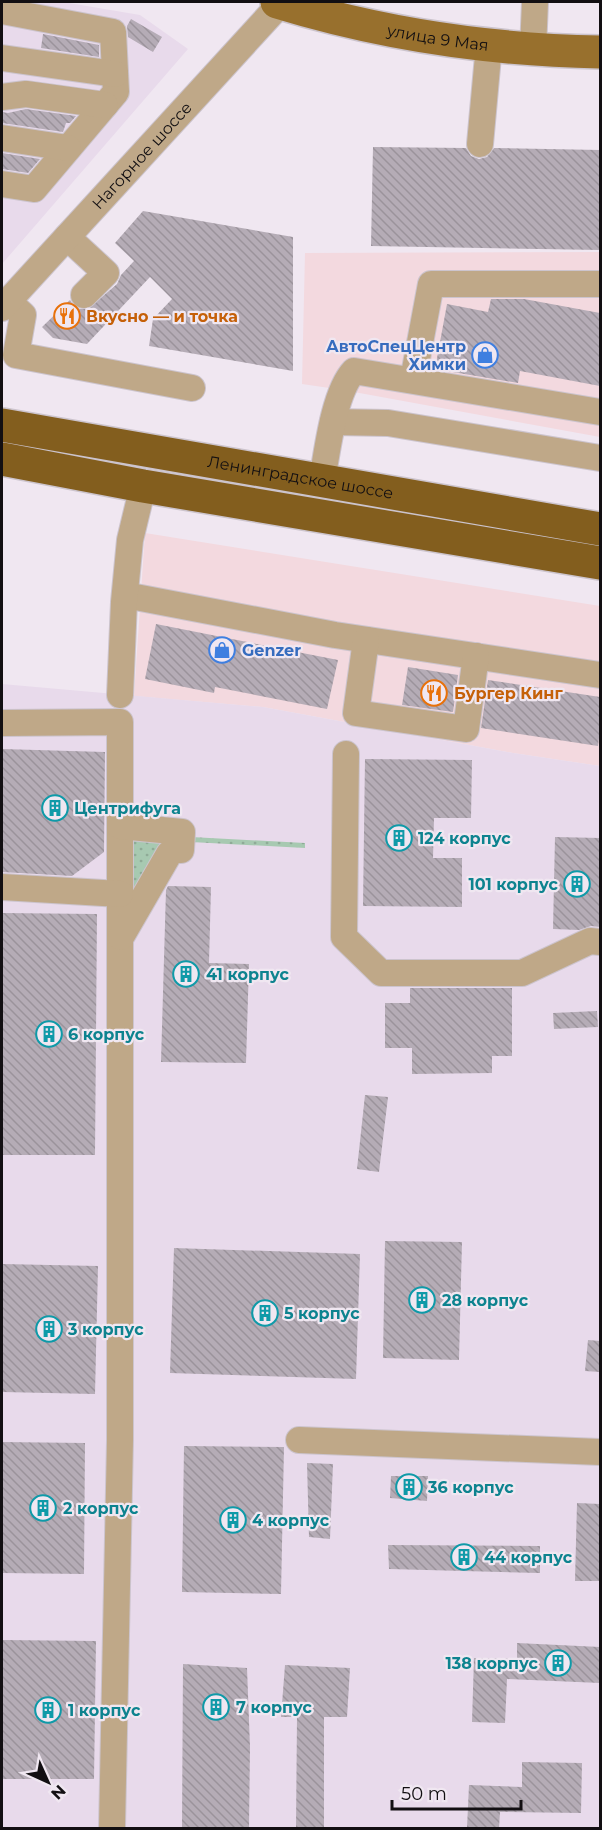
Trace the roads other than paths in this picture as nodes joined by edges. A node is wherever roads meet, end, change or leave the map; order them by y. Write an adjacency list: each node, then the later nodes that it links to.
1 (280, 2): 5 (main road, улица 9 Мая); 16 (street, Нагорное шоссе)
2 (535, 2): 6 (street)
3 (58, 11): 4 (street); 9 (street)
4 (2, 15)
5 (489, 45): 6 (main road, улица 9 Мая); 13 (street)
6 (533, 50): 7 (main road, улица 9 Мая)
7 (600, 52)
8 (2, 58): 9 (street)
9 (115, 74): 11 (street)
10 (2, 97): 11 (street)
11 (105, 105): 14 (street)
12 (2, 138): 14 (street)
13 (480, 144)
14 (68, 148): 15 (street)
15 (2, 184)
16 (67, 237): 18 (street); 19 (street, Нагорное шоссе)
17 (600, 284): 20 (street)
18 (84, 296)
19 (3, 306): 21 (street)
20 (413, 380): 22 (street); 24 (street)
21 (192, 388)
22 (600, 412)
23 (2, 419): 26 (street)
24 (333, 422): 27 (street); 29 (street)
25 (2, 425): 26 (highway, Ленинградское шоссе)
26 (39, 432): 29 (highway, Ленинградское шоссе)
27 (600, 458)
28 (2, 459): 30 (highway, Ленинградское шоссе)
29 (321, 481): 31 (highway, Ленинградское шоссе)
30 (143, 486): 32 (highway, Ленинградское шоссе); 33 (street)
31 (600, 529)
32 (600, 563)
33 (125, 595): 34 (street); 37 (street)
34 (366, 640): 35 (street); 35 (street)
35 (476, 656): 36 (street)
36 (600, 675)
37 (120, 695)
38 (2, 723): 40 (street)
39 (346, 754): 44 (street)
40 (120, 826): 42 (street); 43 (street)
41 (2, 887): 42 (street)
42 (120, 894): 43 (street)
43 (120, 939): 47 (street)
44 (600, 942)
45 (299, 1440): 46 (street)
46 (600, 1452)
47 (112, 1828)

